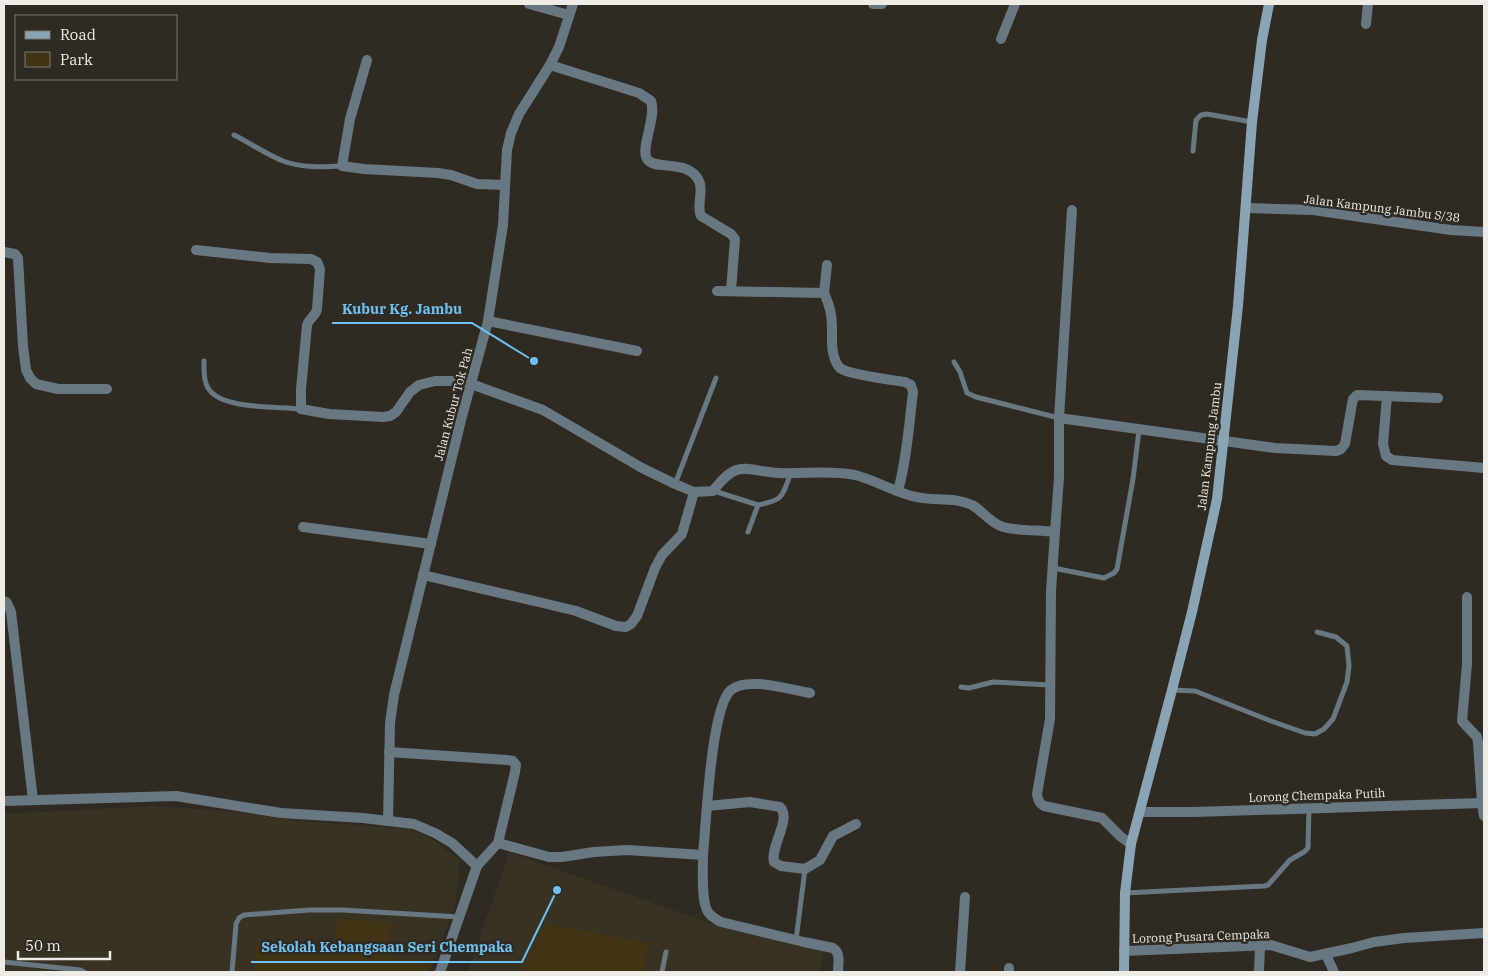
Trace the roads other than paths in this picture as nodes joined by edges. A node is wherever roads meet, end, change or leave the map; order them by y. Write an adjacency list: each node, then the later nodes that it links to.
1 (528, 4): 8 (street)
2 (573, 4): 8 (street, Jalan Kubur Tok Pah)
3 (873, 4): 4 (street)
4 (882, 4)
5 (1015, 4): 10 (street)
6 (1269, 4): 13 (street, Jalan Kampung Jambu)
7 (1368, 4): 9 (street)
8 (569, 14): 12 (street, Jalan Kubur Tok Pah)
9 (1366, 24)
10 (1001, 38)
11 (367, 60): 16 (street)
12 (550, 65): 17 (street, Jalan Kubur Tok Pah); 25 (street)
13 (1252, 122): 15 (lane); 18 (street, Jalan Kampung Jambu)
14 (234, 135): 16 (lane)
15 (1193, 151)
16 (342, 166): 17 (street)
17 (505, 185): 27 (street, Jalan Kubur Tok Pah)
18 (1246, 208): 20 (street, Jalan Kampung Jambu S/38); 39 (street, Jalan Kampung Jambu)
19 (1072, 210): 37 (street)
20 (1484, 232)
21 (196, 250): 36 (street)
22 (4, 252): 33 (street)
23 (827, 265): 26 (street)
24 (716, 291): 25 (street)
25 (731, 291): 26 (street)
26 (824, 293): 44 (street)
27 (488, 321): 28 (street); 32 (street, Jalan Kubur Tok Pah)
28 (637, 351)
29 (204, 361): 36 (lane)
30 (954, 362): 37 (lane)
31 (716, 378): 42 (lane)
32 (471, 384): 36 (street); 42 (street); 50 (street, Jalan Kubur Tok Pah)
33 (107, 388)
34 (1387, 396): 35 (street); 39 (street); 40 (street)
35 (1438, 398)
36 (301, 409)
37 (1059, 418): 38 (street); 49 (street)
38 (1138, 430): 39 (street); 51 (lane)
39 (1223, 441): 58 (street, Jalan Kampung Jambu)
40 (1484, 468)
41 (791, 472): 43 (street); 44 (street); 46 (lane)
42 (675, 484): 45 (street)
43 (713, 491): 45 (street); 46 (lane)
44 (898, 491): 49 (street)
45 (694, 492): 52 (street)
46 (758, 506): 48 (lane)
47 (303, 527): 50 (street)
48 (748, 532)
49 (1055, 532): 51 (street)
50 (431, 544): 52 (street, Jalan Kubur Tok Pah)
51 (1053, 568): 56 (street)
52 (423, 575): 60 (street, Jalan Kubur Tok Pah)
53 (1467, 597): 63 (street)
54 (4, 601): 61 (street)
55 (1316, 632): 58 (lane)
56 (1051, 684): 57 (lane); 71 (street)
57 (961, 687)
58 (1172, 690): 66 (street, Jalan Kampung Jambu)
59 (810, 693): 64 (street)
60 (389, 752): 68 (street, Jalan Kubur Tok Pah); 70 (street)
61 (33, 800): 62 (street); 68 (street)
62 (4, 801)
63 (1482, 803): 65 (street, Lorong Chempaka Putih); 67 (street)
64 (707, 806): 72 (street); 74 (street)
65 (1309, 808): 66 (street, Lorong Chempaka Putih); 75 (lane)
66 (1140, 812): 71 (street, Jalan Kampung Jambu)
67 (1484, 816)
68 (388, 821): 73 (street)
69 (856, 824): 74 (street)
70 (498, 843): 72 (street); 73 (street)
71 (1131, 844): 75 (street, Jalan Kampung Jambu)
72 (703, 855): 79 (street)
73 (477, 866): 77 (street)
74 (805, 869): 79 (lane)
75 (1125, 893): 81 (street, Jalan Kampung Jambu)
76 (965, 897): 90 (street)
77 (460, 917): 86 (lane); 87 (street)
78 (1484, 933): 83 (street, Lorong Pusara Cempaka)
79 (796, 940): 89 (street)
80 (1260, 945): 81 (street, Lorong Pusara Cempaka); 83 (street, Lorong Pusara Cempaka); 92 (street)
81 (1124, 951): 91 (street, Jalan Kampung Jambu)
82 (666, 952): 88 (lane)
83 (1327, 954): 93 (street)
84 (4, 962): 85 (lane)
85 (84, 972)
86 (232, 972)
87 (440, 972)
88 (662, 972)
89 (838, 972)
90 (960, 972)
91 (1124, 972)
92 (1259, 972)
93 (1334, 972)

